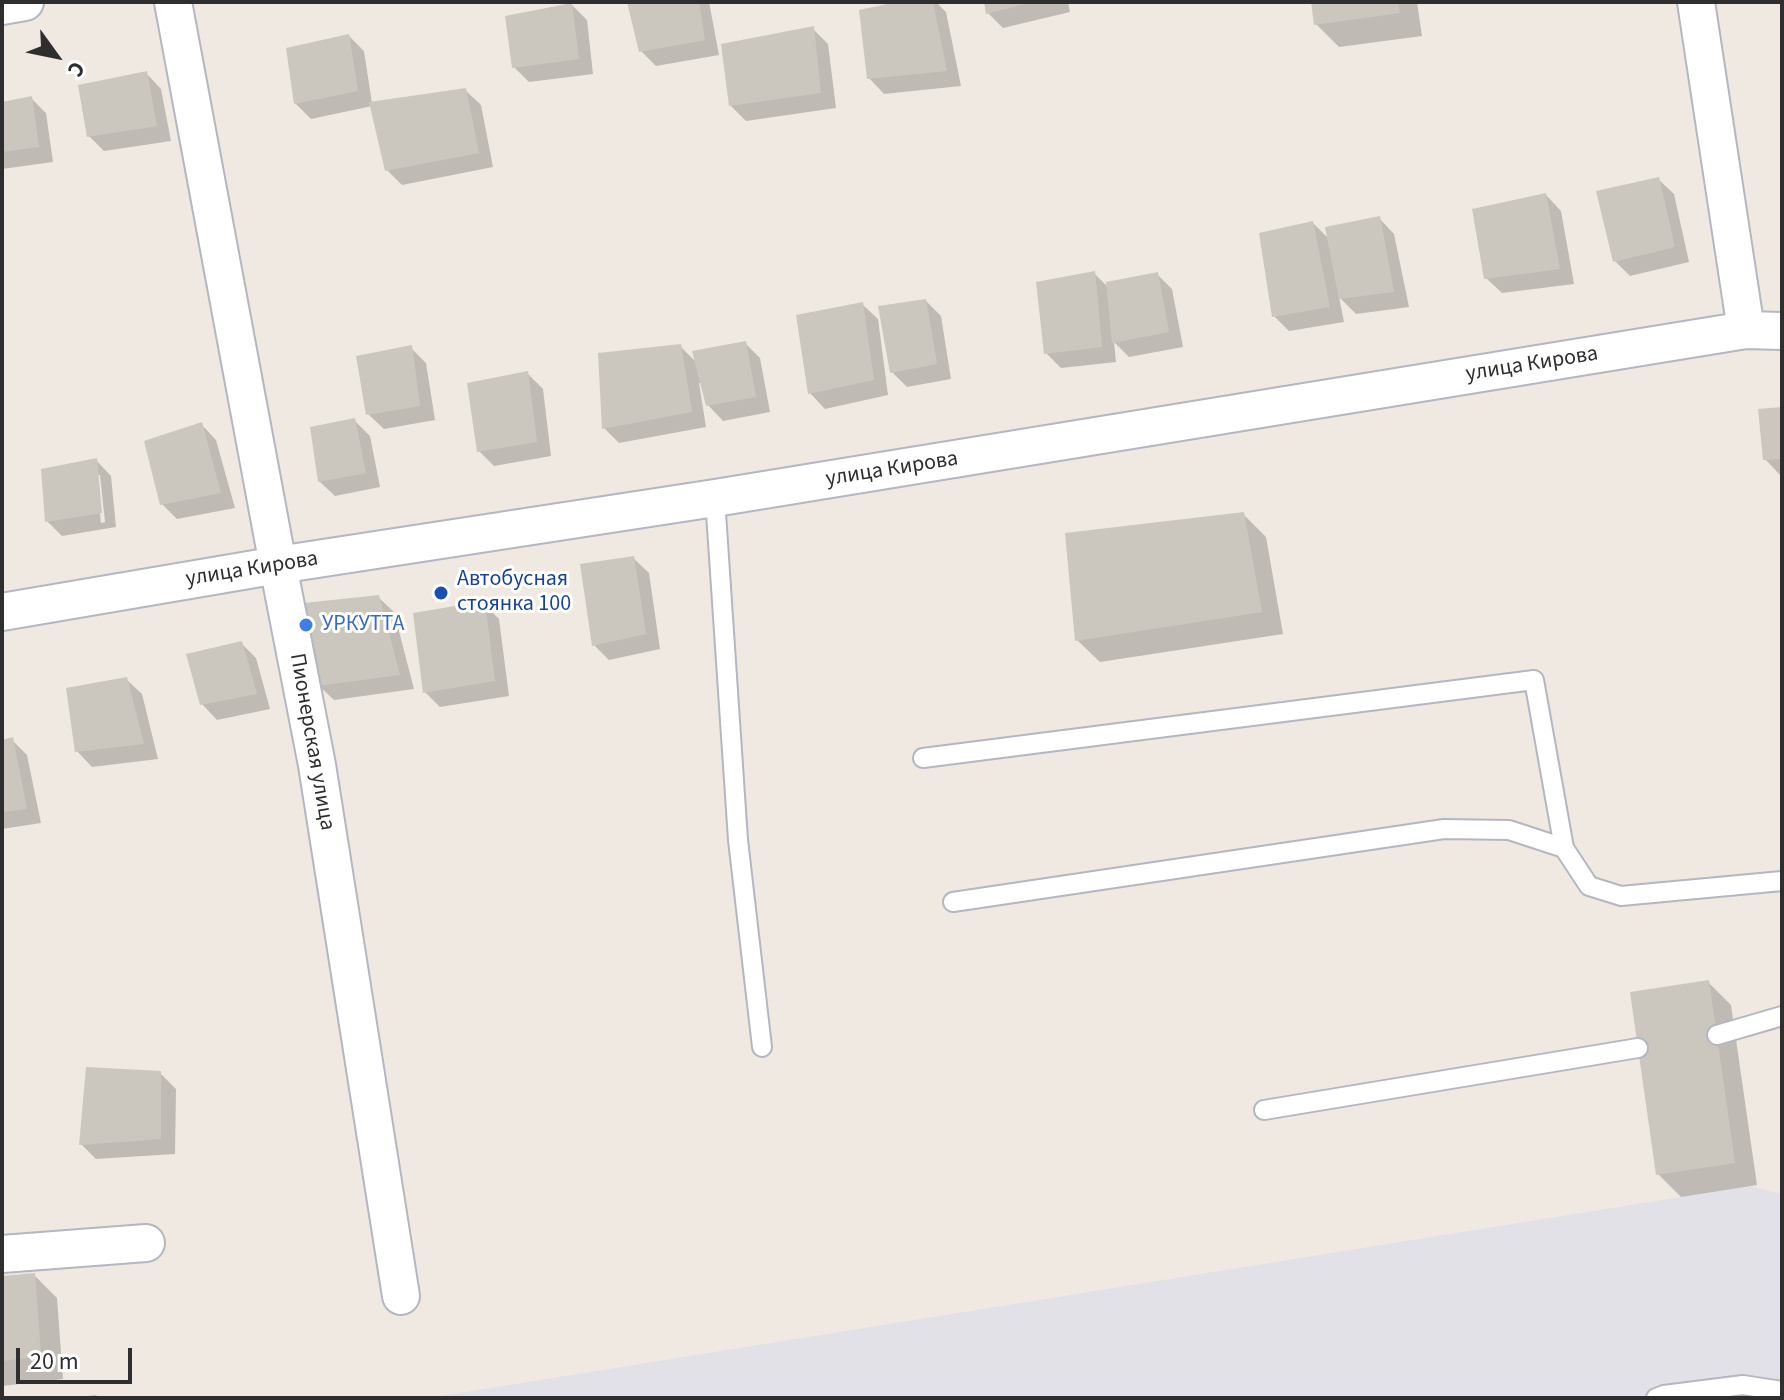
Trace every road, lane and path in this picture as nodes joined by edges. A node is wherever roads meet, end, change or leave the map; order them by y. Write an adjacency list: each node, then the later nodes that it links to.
1 (25, 2): 4 (street)
2 (173, 2): 8 (street, Пионерская улица)
3 (1696, 2): 5 (street)
4 (2, 6)
5 (1746, 330): 6 (street, улица Кирова); 7 (street, улица Кирова)
6 (1782, 331)
7 (715, 498): 8 (street, улица Кирова); 16 (lane)
8 (278, 565): 9 (street, улица Кирова); 21 (street, Пионерская улица)
9 (2, 612)
10 (923, 758): 11 (lane)
11 (1564, 848): 12 (lane); 13 (lane)
12 (1782, 881)
13 (953, 902)
14 (1782, 1016): 15 (lane)
15 (1717, 1035)
16 (762, 1047)
17 (1638, 1048): 18 (lane)
18 (1264, 1110)
19 (146, 1243): 20 (street)
20 (2, 1254)
21 (401, 1296)
22 (1782, 1391): 23 (lane)
23 (1656, 1398)

